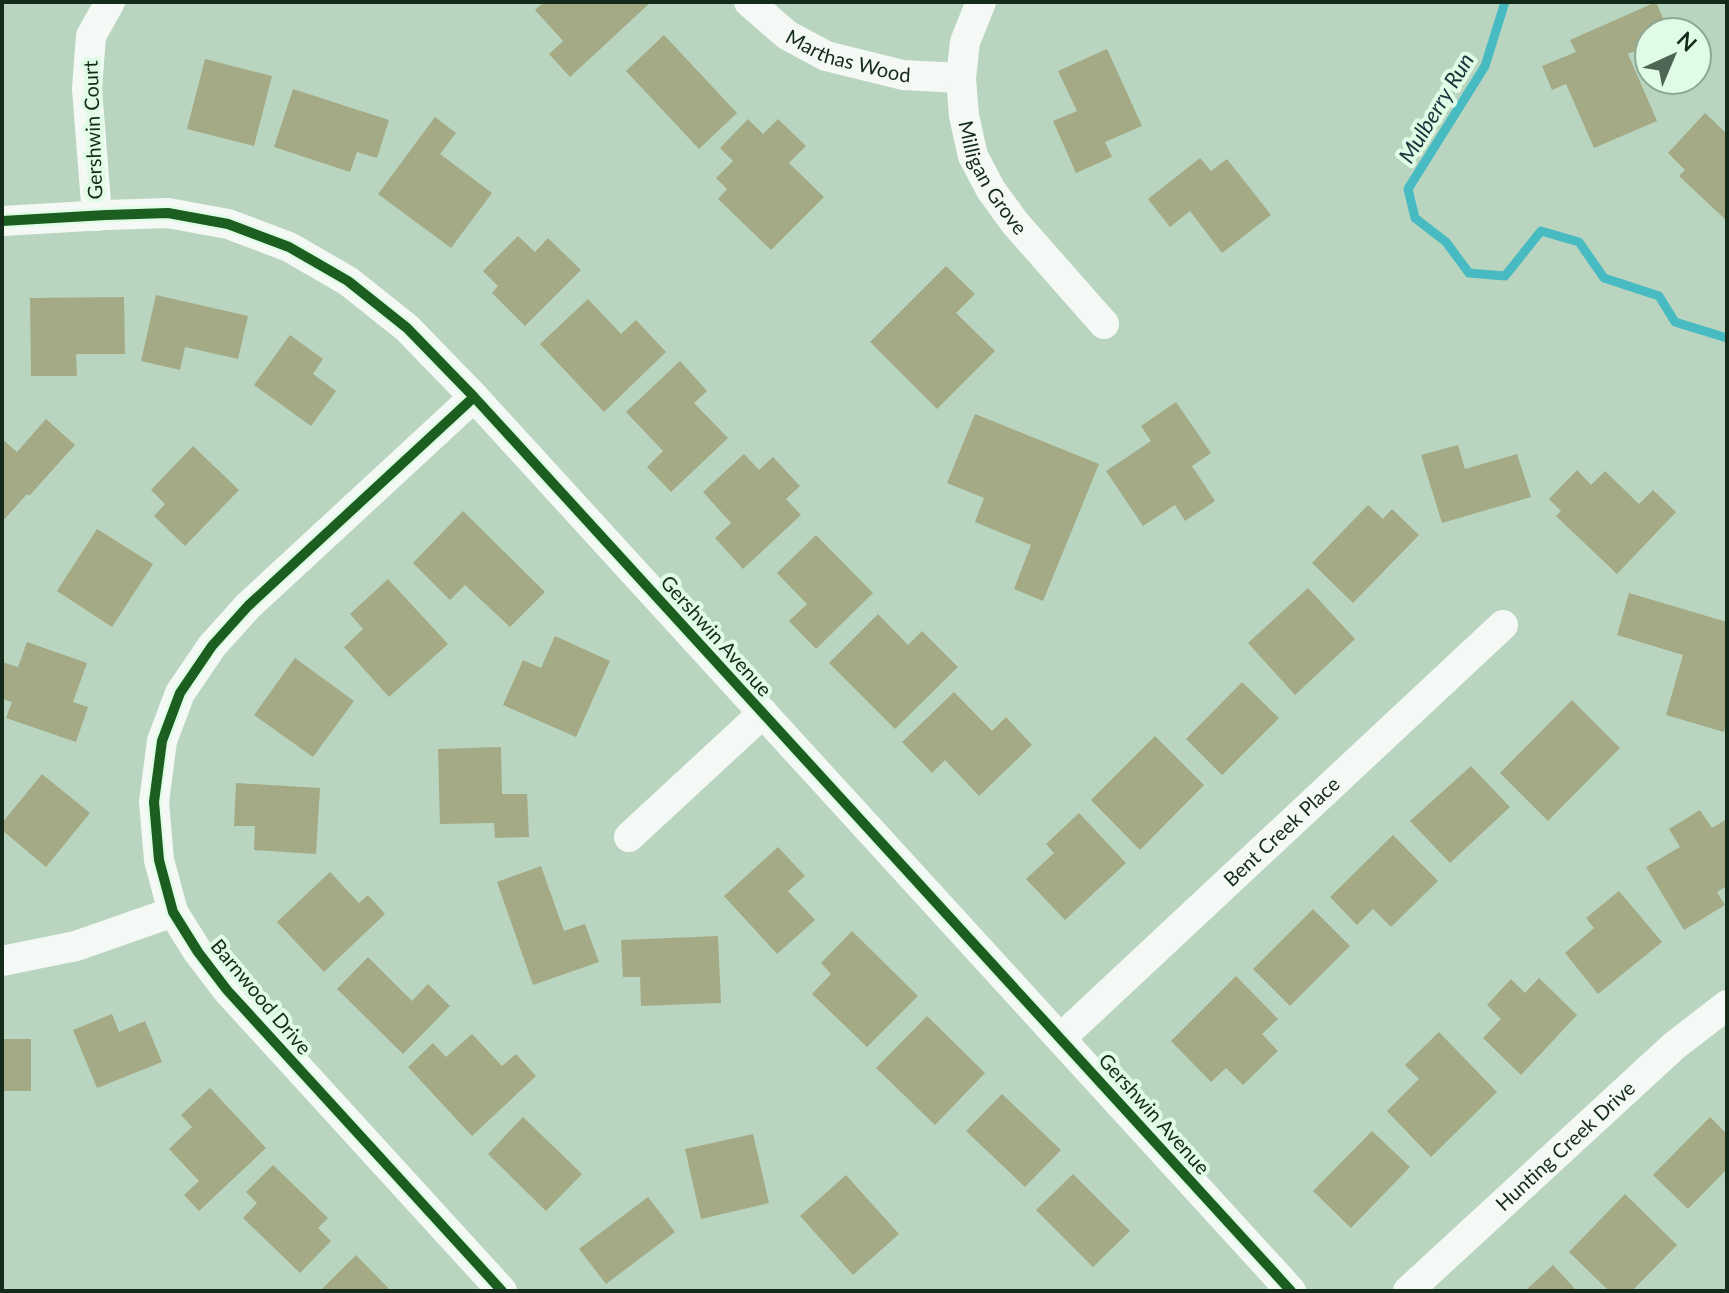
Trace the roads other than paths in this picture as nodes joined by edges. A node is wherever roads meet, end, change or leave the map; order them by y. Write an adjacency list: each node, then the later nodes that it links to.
1 (110, 2): 5 (street, Gershwin Court)
2 (749, 2): 4 (street, Marthas Wood)
3 (981, 2): 4 (street, Milligan Grove)
4 (961, 78): 7 (street, Milligan Grove)
5 (97, 216): 6 (street, Gershwin Avenue); 8 (street, Gershwin Avenue)
6 (2, 221)
7 (1104, 324)
8 (474, 397): 10 (street, Gershwin Avenue); 12 (street, Barnwood Drive)
9 (1503, 625): 15 (street, Bent Creek Place)
10 (763, 713): 11 (street); 15 (street, Gershwin Avenue)
11 (629, 837)
12 (173, 912): 13 (street); 16 (street, Barnwood Drive)
13 (2, 961)
14 (1727, 1005): 18 (street, Hunting Creek Drive)
15 (1061, 1038): 17 (street, Gershwin Avenue)
16 (502, 1291)
17 (1291, 1291)
18 (1408, 1291)

